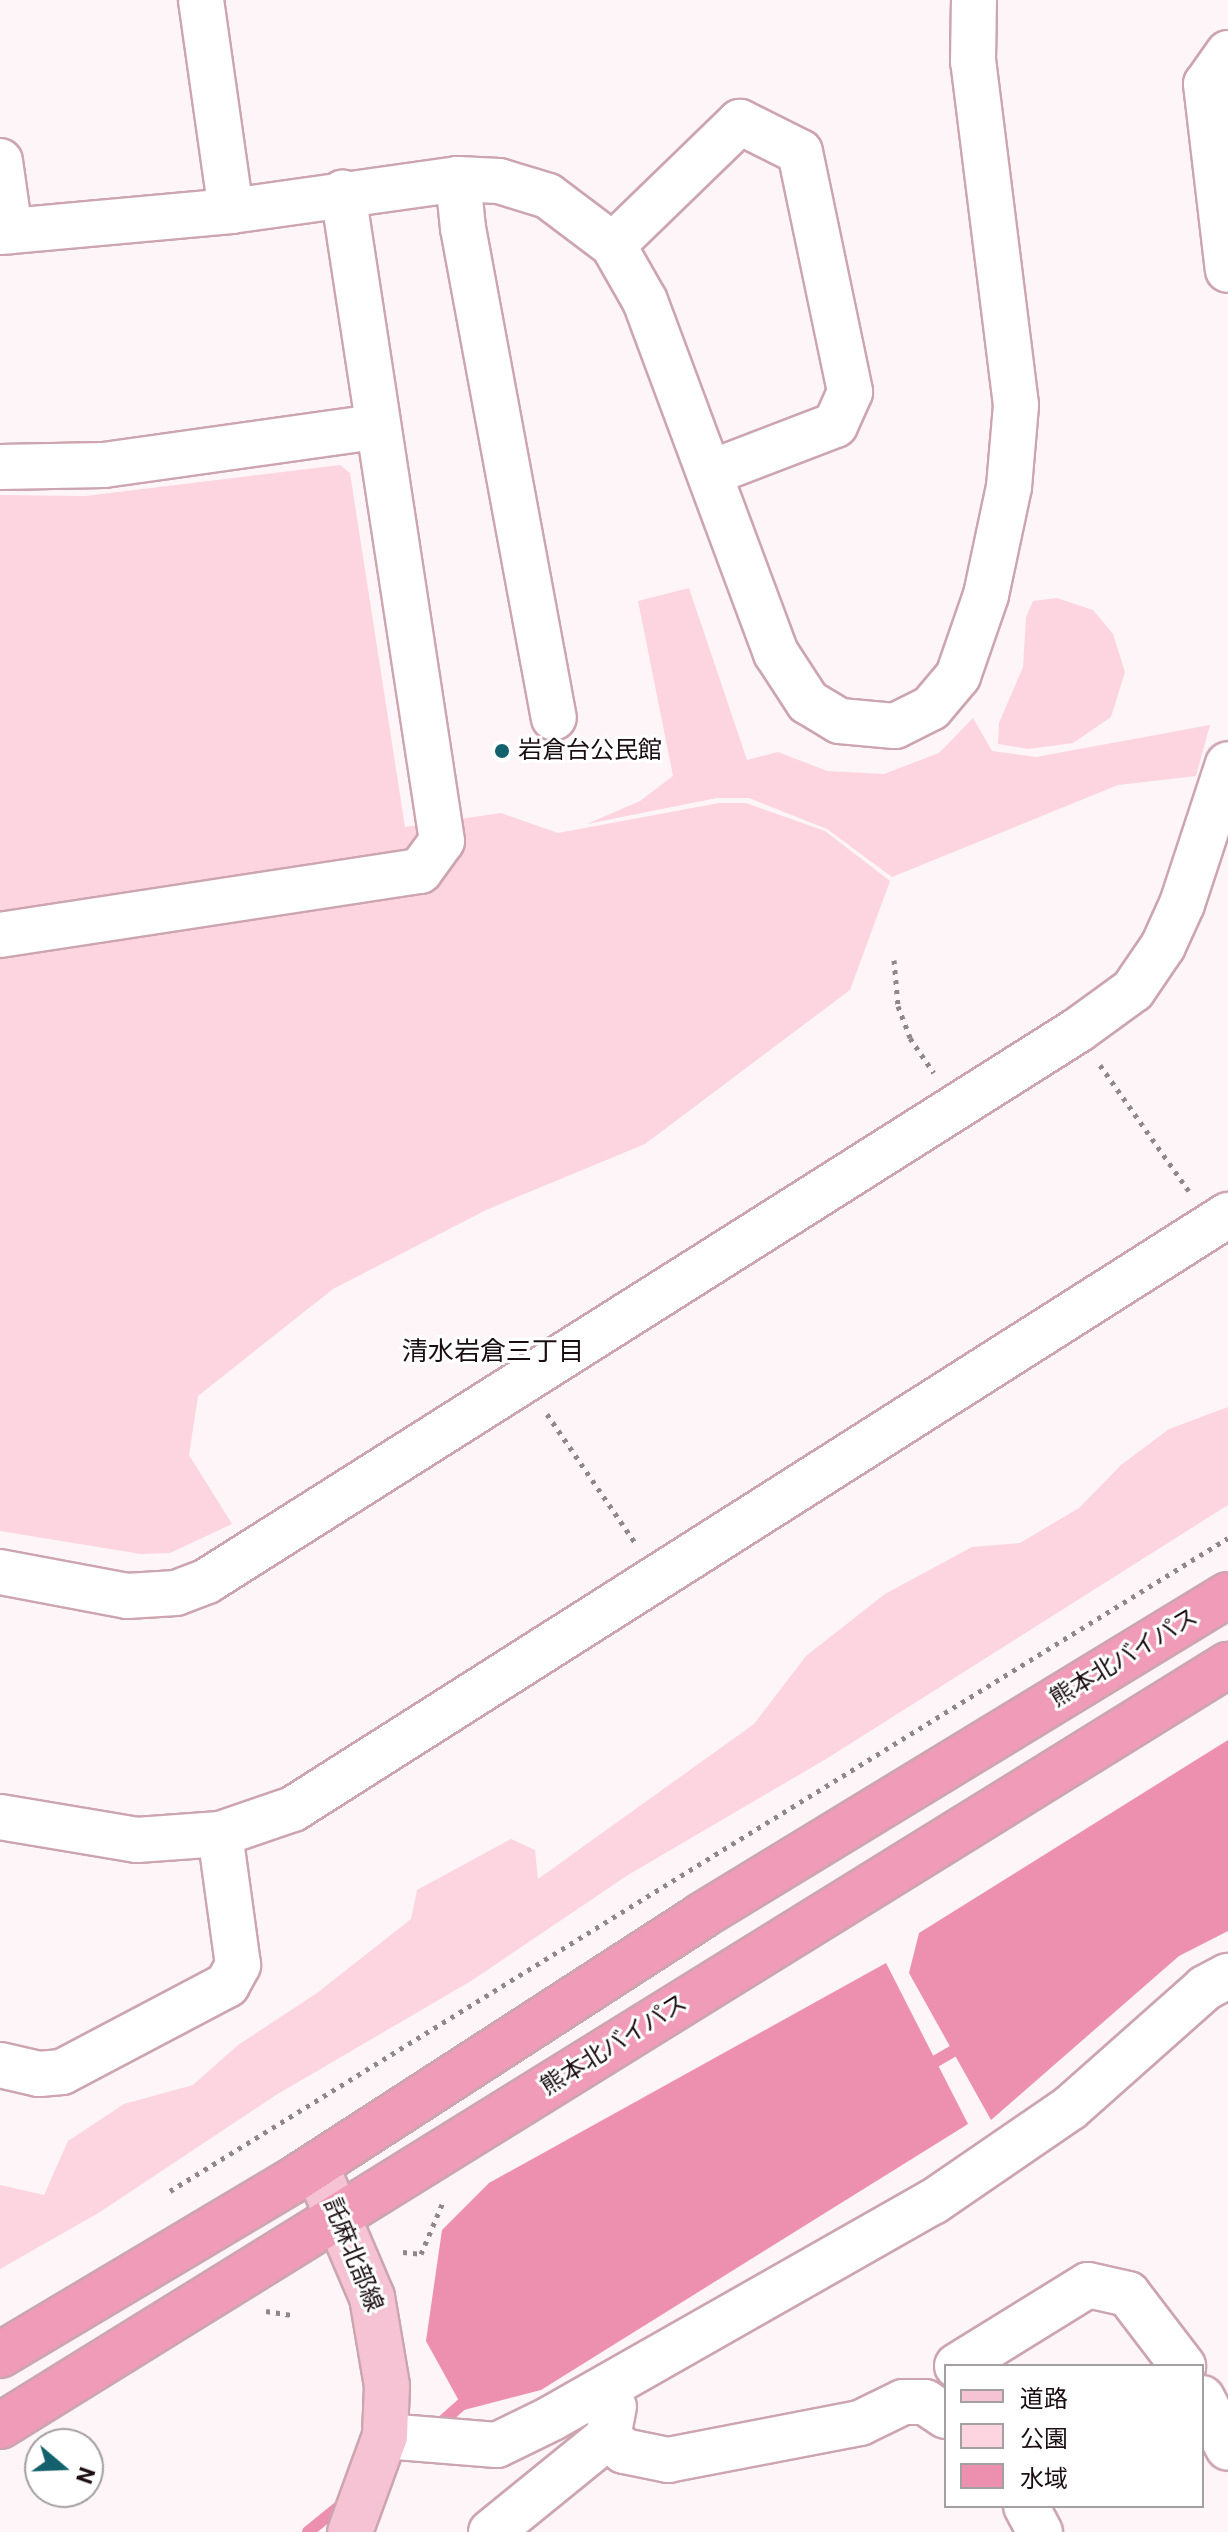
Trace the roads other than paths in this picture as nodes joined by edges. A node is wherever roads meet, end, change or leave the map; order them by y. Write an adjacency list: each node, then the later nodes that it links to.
1 (201, 0): 7 (street)
2 (974, 0): 13 (street)
3 (1228, 53): 10 (street)
4 (0, 161): 8 (street)
5 (458, 179): 6 (street); 9 (street); 14 (street)
6 (343, 193): 7 (street); 11 (street)
7 (231, 211): 8 (street)
8 (5, 232)
9 (613, 245): 13 (street); 13 (street)
10 (1228, 270)
11 (376, 427): 12 (street); 16 (street)
12 (0, 467)
13 (710, 473)
14 (554, 718)
15 (1228, 764): 18 (street)
16 (0, 935)
17 (1228, 1215): 22 (street)
18 (0, 1572)
19 (1228, 1595): 25 (highway, 熊本北バイパス)
20 (1228, 1665): 26 (highway, 熊本北バイパス)
21 (0, 1817): 22 (street)
22 (220, 1834): 24 (street)
23 (1228, 1976): 30 (street)
24 (0, 2065)
25 (316, 2166): 26 (main road, 託麻北部線); 27 (highway, 熊本北バイパス)
26 (338, 2216): 33 (highway, 熊本北バイパス); 34 (main road, 託麻北部線)
27 (0, 2355)
28 (960, 2364): 29 (street)
29 (1181, 2364)
30 (606, 2387): 34 (street); 35 (street)
31 (939, 2397): 35 (street)
32 (1204, 2402): 36 (street)
33 (0, 2426)
34 (385, 2436): 38 (main road, 託麻北部線)
35 (608, 2437): 39 (street)
36 (1228, 2448)
37 (1027, 2508): 40 (street)
38 (350, 2532)
39 (491, 2532)
40 (1040, 2532)

